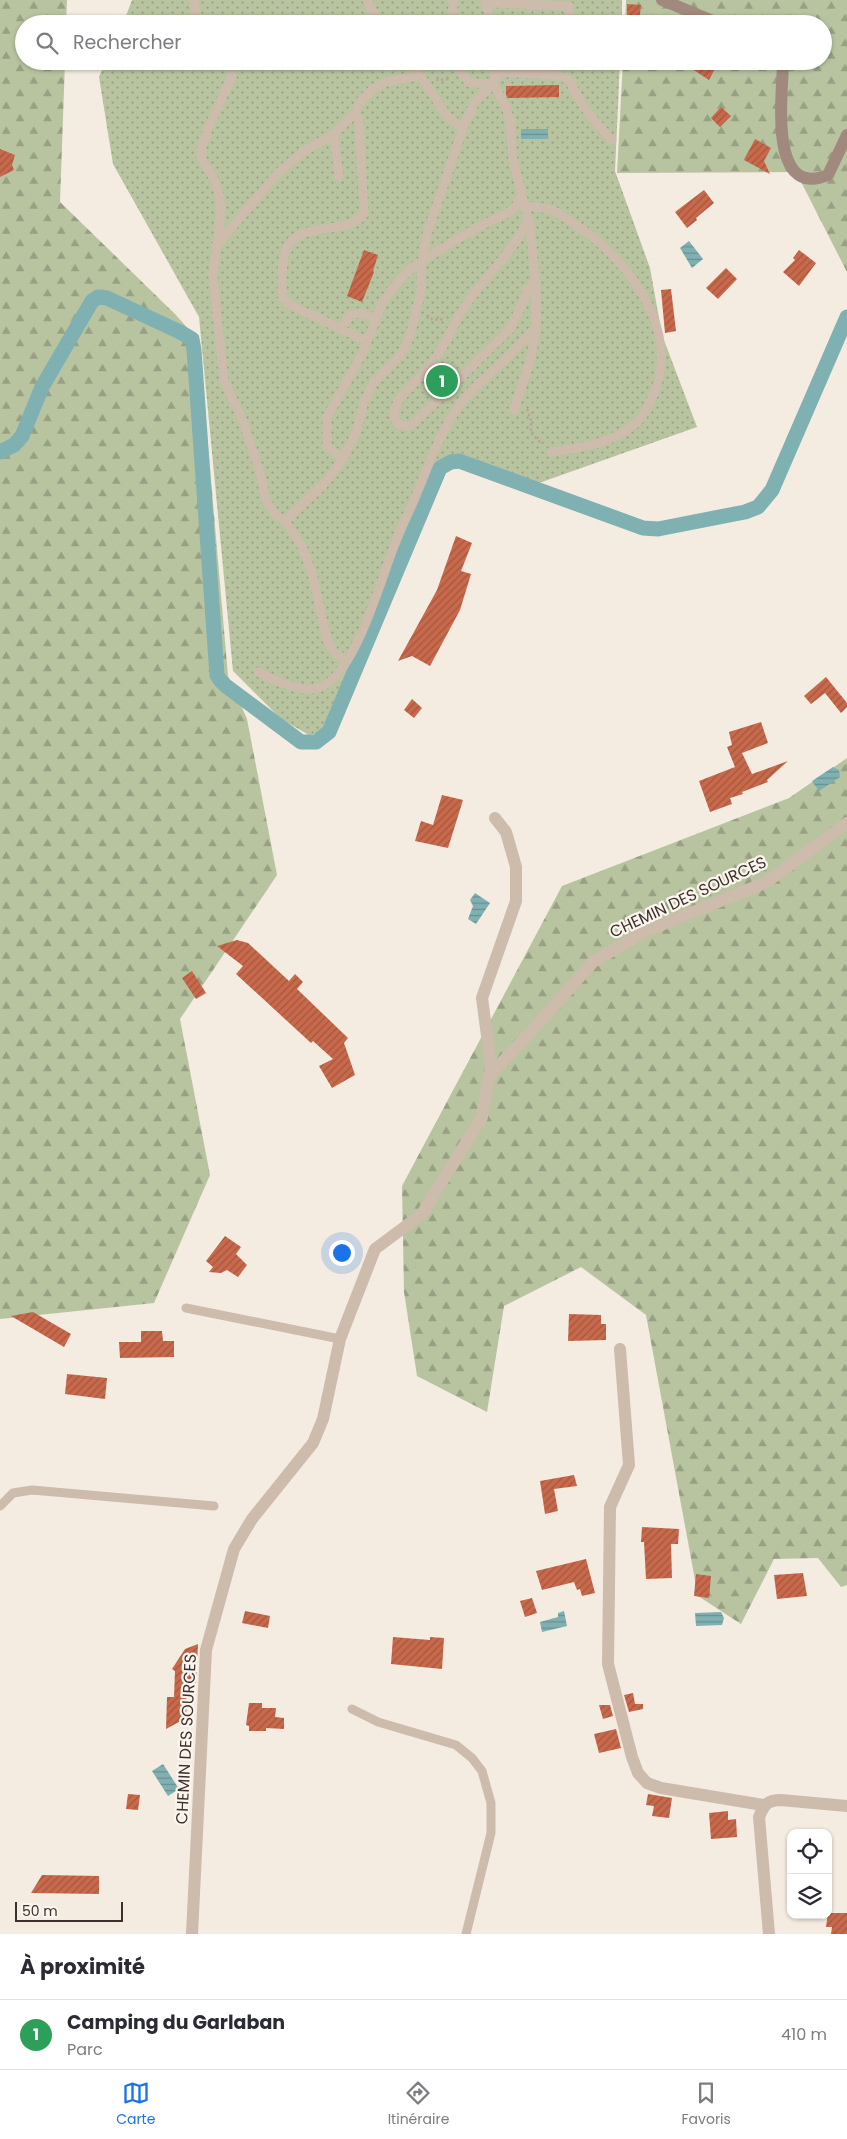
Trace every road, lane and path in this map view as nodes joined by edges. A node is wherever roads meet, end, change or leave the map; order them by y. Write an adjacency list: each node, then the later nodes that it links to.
1 (194, 0): 6 (lane)
2 (367, 0): 7 (lane)
3 (453, 0): 8 (lane)
4 (662, 0): 11 (street)
5 (486, 2): 9 (lane); 10 (lane)
6 (196, 15)
7 (374, 15)
8 (453, 15)
9 (490, 15)
10 (570, 15)
11 (698, 15)
12 (232, 70): 29 (lane)
13 (417, 70): 18 (lane)
14 (459, 70): 17 (lane)
15 (782, 70): 23 (street)
16 (496, 72): 19 (lane); 24 (lane)
17 (465, 78): 18 (path); 19 (lane)
18 (424, 80): 20 (lane); 21 (lane)
19 (493, 84): 21 (lane); 26 (lane)
20 (355, 113): 22 (lane); 35 (lane)
21 (463, 128): 30 (lane)
22 (334, 134): 25 (lane); 29 (lane)
23 (847, 135)
24 (612, 140)
25 (339, 177)
26 (521, 195): 27 (lane); 30 (lane)
27 (524, 206): 28 (lane); 40 (lane)
28 (528, 220): 31 (lane); 31 (lane)
29 (217, 245): 43 (lane)
30 (422, 261): 32 (lane); 42 (lane)
31 (535, 282): 36 (lane)
32 (377, 318): 35 (lane); 37 (lane)
33 (450, 318): 34 (path)
34 (433, 320)
35 (342, 328): 37 (lane)
36 (536, 328): 38 (lane); 44 (lane)
37 (367, 340): 42 (lane)
38 (518, 398): 39 (lane); 40 (path)
39 (514, 410)
40 (563, 450): 41 (lane)
41 (551, 452)
42 (343, 459): 43 (lane)
43 (285, 521): 44 (lane)
44 (347, 661): 45 (lane)
45 (258, 672)
46 (495, 818): 48 (street, CHEMIN DES SOURCES)
47 (847, 823): 48 (street, CHEMIN DES SOURCES)
48 (490, 1075): 50 (street, CHEMIN DES SOURCES)
49 (186, 1308): 50 (lane)
50 (340, 1339): 57 (street, CHEMIN DES SOURCES)
51 (620, 1349): 55 (street)
52 (0, 1506): 53 (lane)
53 (214, 1506)
54 (352, 1709): 58 (lane)
55 (764, 1805): 56 (street); 59 (street)
56 (847, 1806)
57 (192, 1934)
58 (466, 1934)
59 (769, 1934)

